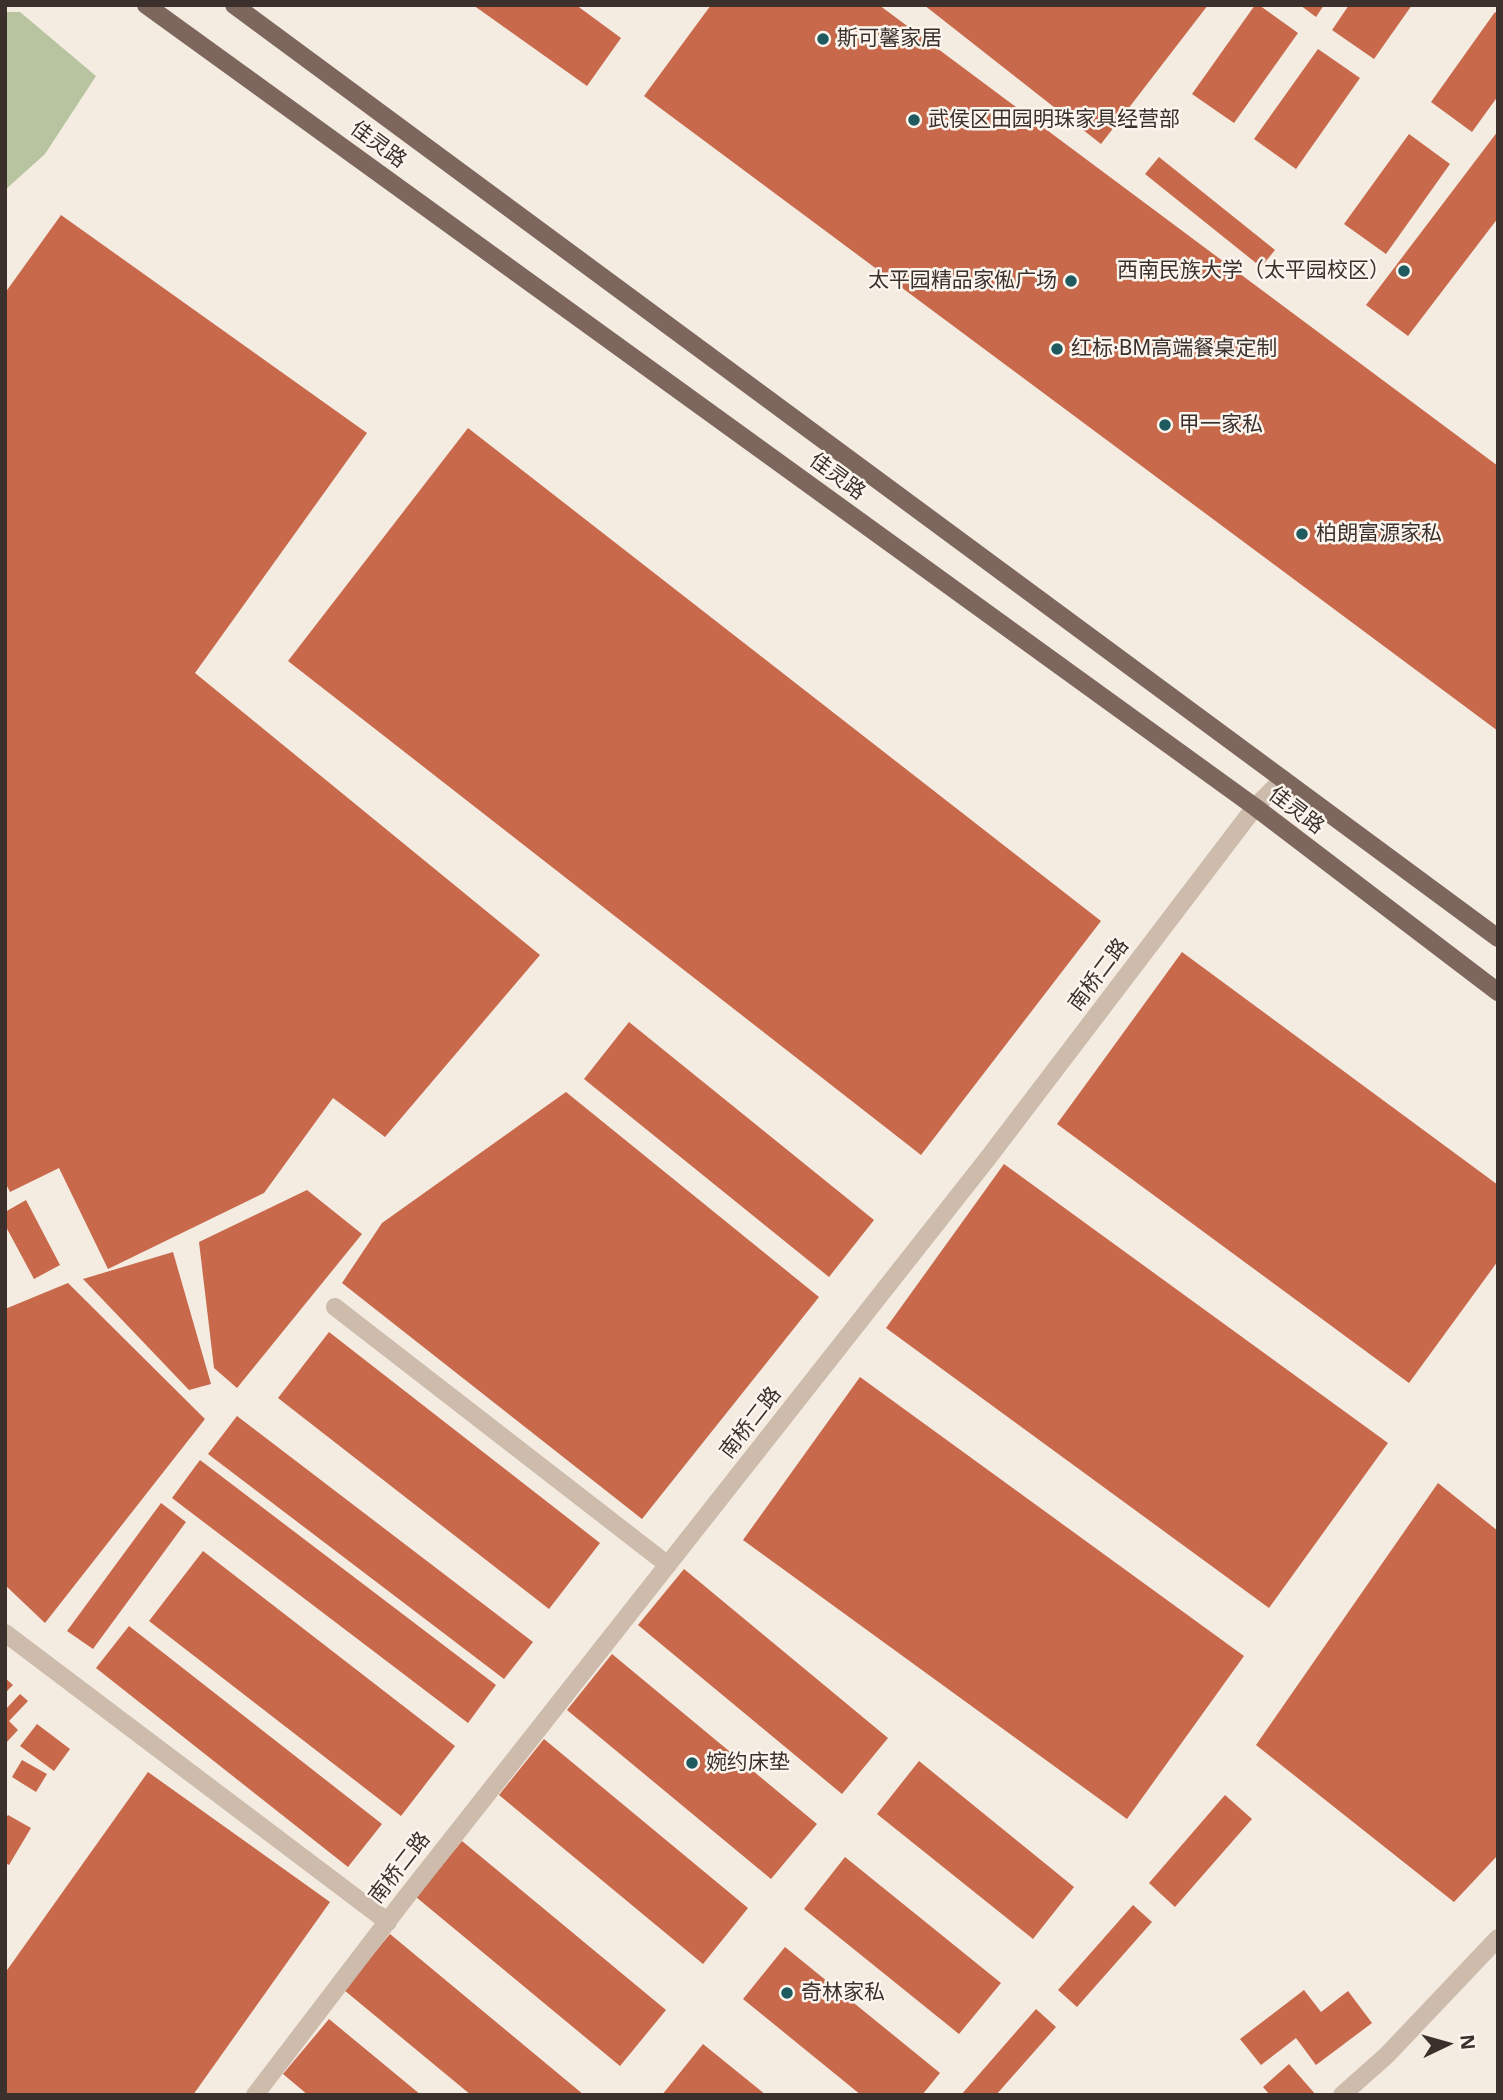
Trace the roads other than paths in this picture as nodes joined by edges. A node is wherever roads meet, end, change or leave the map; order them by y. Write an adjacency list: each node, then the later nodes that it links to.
1 (146, 5): 4 (main road, 佳灵路)
2 (240, 7): 3 (main road, 佳灵路)
3 (1283, 779): 4 (street, 南桥二路); 5 (main road, 佳灵路)
4 (1255, 807): 6 (main road, 佳灵路); 8 (street, 南桥二路)
5 (1498, 938)
6 (1498, 992)
7 (335, 1307): 8 (street)
8 (668, 1565): 10 (street, 南桥二路)
9 (5, 1633): 10 (street)
10 (388, 1922): 12 (street, 南桥二路)
11 (1498, 1938): 13 (street)
12 (255, 2095)
13 (1342, 2095)

